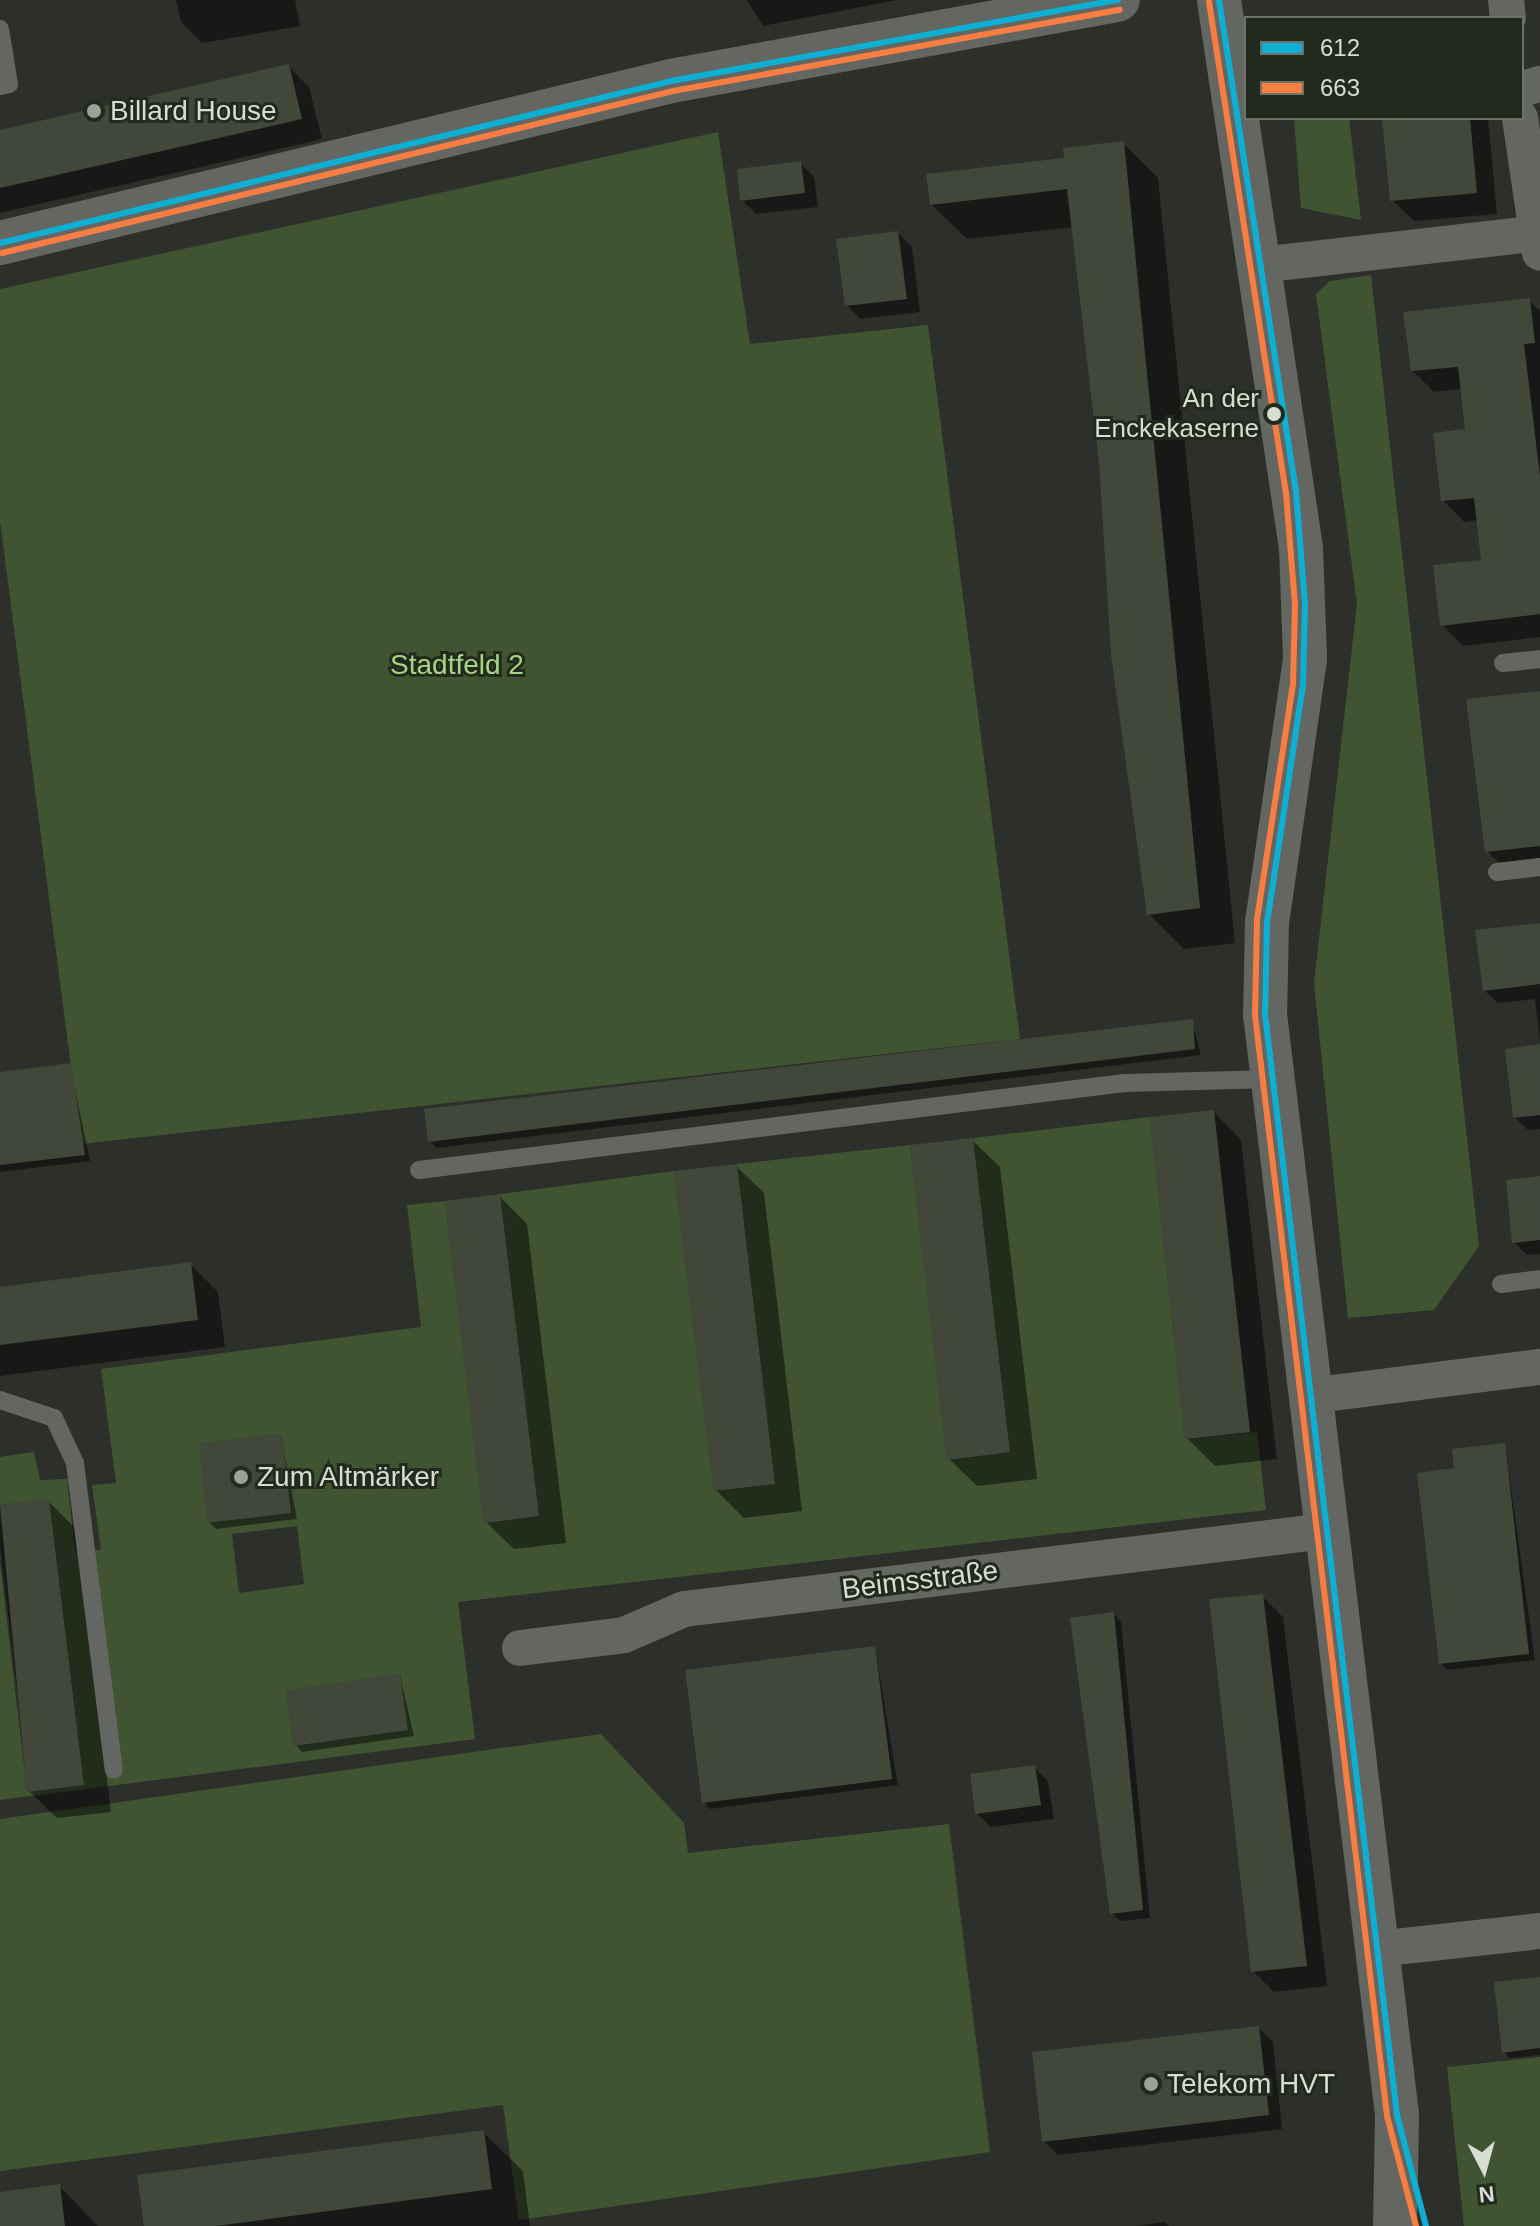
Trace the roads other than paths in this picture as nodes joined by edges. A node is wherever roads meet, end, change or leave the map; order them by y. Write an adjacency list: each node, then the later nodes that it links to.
1 (1118, 0): 6 (street)
2 (1219, 0): 8 (street)
3 (0, 29): 4 (lane)
4 (0, 86)
5 (1520, 120): 7 (street)
6 (0, 243)
7 (1537, 244): 8 (street)
8 (1260, 265): 13 (street)
9 (1540, 659): 10 (lane)
10 (1503, 663)
11 (1540, 867): 12 (lane)
12 (1497, 872)
13 (1271, 1079): 14 (lane); 18 (street)
14 (419, 1170)
15 (1540, 1279): 16 (lane)
16 (1501, 1284)
17 (1540, 1367): 18 (street)
18 (1309, 1396): 20 (street)
19 (0, 1400): 22 (lane)
20 (1326, 1531): 21 (street, Beimsstraße); 24 (street)
21 (520, 1648)
22 (114, 1770)
23 (1540, 1931): 24 (street)
24 (1377, 1949): 25 (street)
25 (1397, 2115): 26 (street); 27 (street)
26 (1395, 2226)
27 (1426, 2226)

